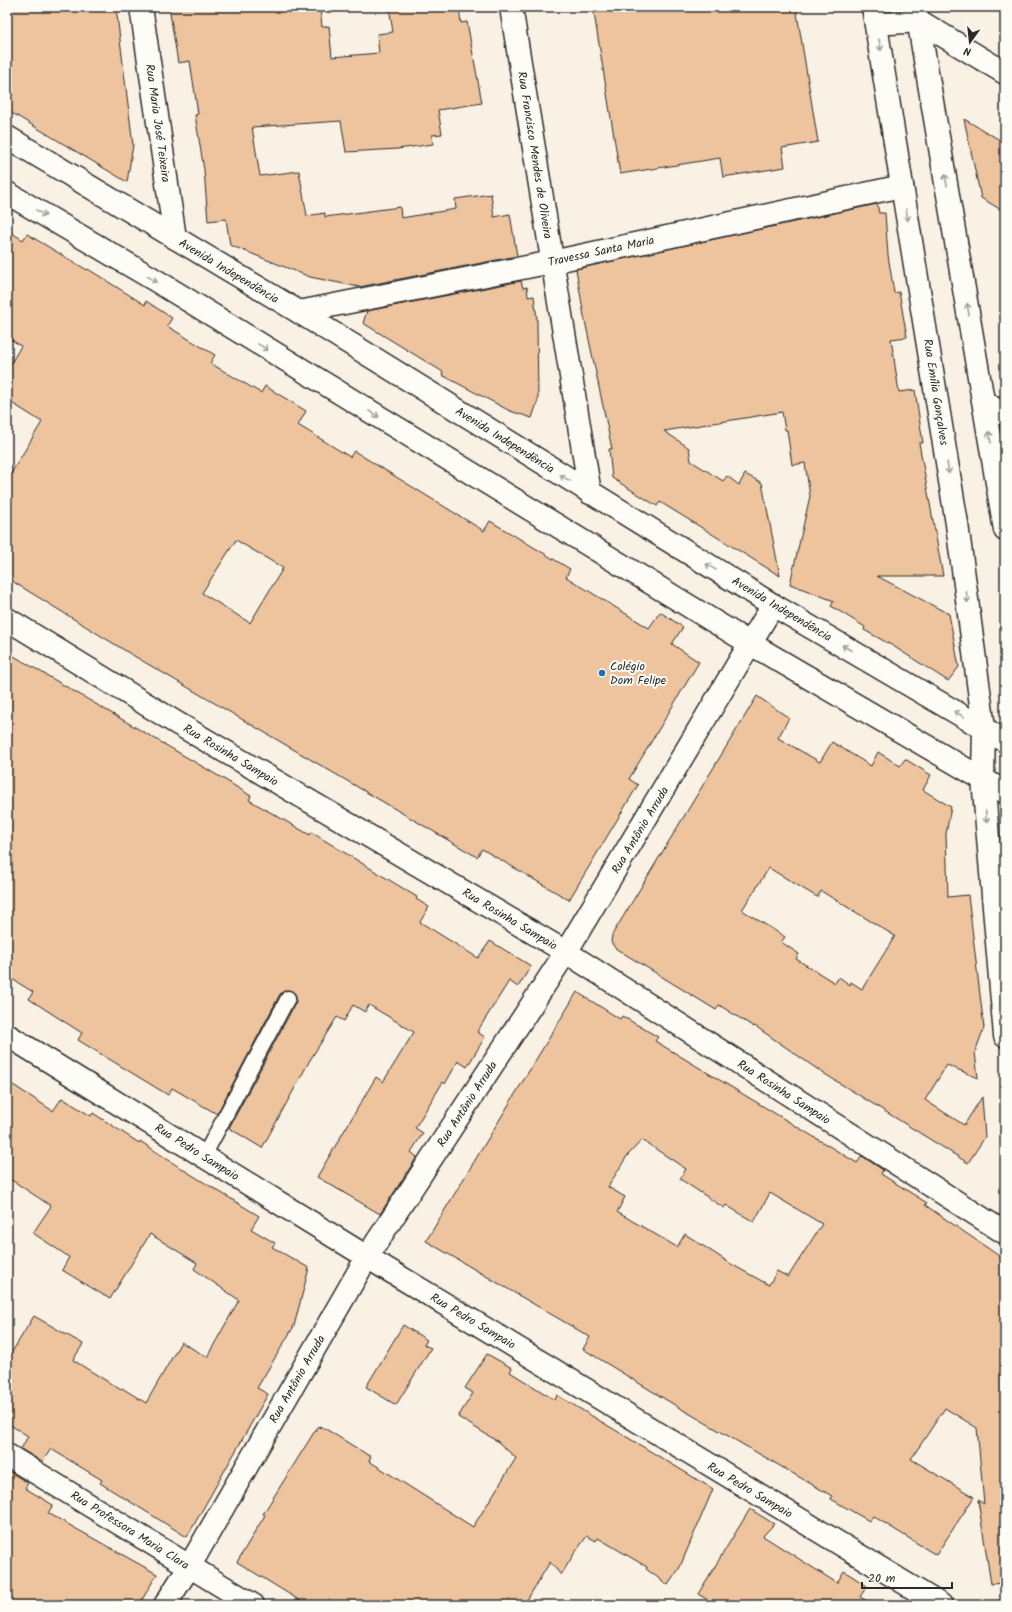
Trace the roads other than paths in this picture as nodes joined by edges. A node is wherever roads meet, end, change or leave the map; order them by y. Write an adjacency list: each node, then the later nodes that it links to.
1 (141, 7): 9 (street, Rua Maria José Teixeira)
2 (511, 7): 10 (street, Rua Francisco Mendes de Oliveira)
3 (918, 14): 4 (street); 5 (street); 12 (street, one-way to 3)
4 (875, 16): 7 (street, Rua Emília Gonçalves, one-way to 7)
5 (1005, 73)
6 (7, 137): 9 (street, Avenida Independência)
7 (902, 186): 10 (street, Travessa Santa Maria); 19 (street, Rua Emília Gonçalves, one-way to 19)
8 (7, 193): 18 (street, one-way to 18)
9 (175, 238): 11 (street, Avenida Independência)
10 (552, 262): 11 (street, Travessa Santa Maria); 14 (street, Rua Francisco Mendes de Oliveira)
11 (299, 312): 14 (street, Avenida Independência, one-way to 11)
12 (984, 402): 13 (street); 15 (street, one-way to 12)
13 (1005, 415)
14 (590, 493): 16 (street, Avenida Independência, one-way to 14)
15 (1005, 530)
16 (773, 605): 18 (street, Rua Antônio Arruda); 19 (street, Avenida Independência, one-way to 16)
17 (7, 619): 25 (street, Rua Rosinha Sampaio)
18 (751, 644): 21 (street); 25 (street, Rua Antônio Arruda)
19 (984, 728): 20 (street, Avenida Independência); 21 (street, Rua Emília Gonçalves)
20 (1005, 741)
21 (983, 779): 22 (street); 24 (street, Rua Emília Gonçalves, one-way to 24)
22 (1005, 792)
23 (1005, 844): 24 (street)
24 (990, 872): 28 (street, Rua Emília Gonçalves)
25 (566, 952): 30 (street, Rua Rosinha Sampaio); 31 (street, Rua Antônio Arruda)
26 (288, 998): 29 (lane)
27 (7, 1035): 29 (street, Rua Pedro Sampaio)
28 (1005, 1036)
29 (204, 1156): 31 (street, Rua Pedro Sampaio)
30 (1005, 1233)
31 (368, 1257): 33 (street, Rua Antônio Arruda); 36 (street, Rua Pedro Sampaio)
32 (7, 1455): 33 (street, Rua Professora Maria Clara)
33 (189, 1567): 34 (street, Rua Antônio Arruda); 35 (street, Rua Professora Maria Clara)
34 (165, 1605)
35 (253, 1605)
36 (940, 1605)

